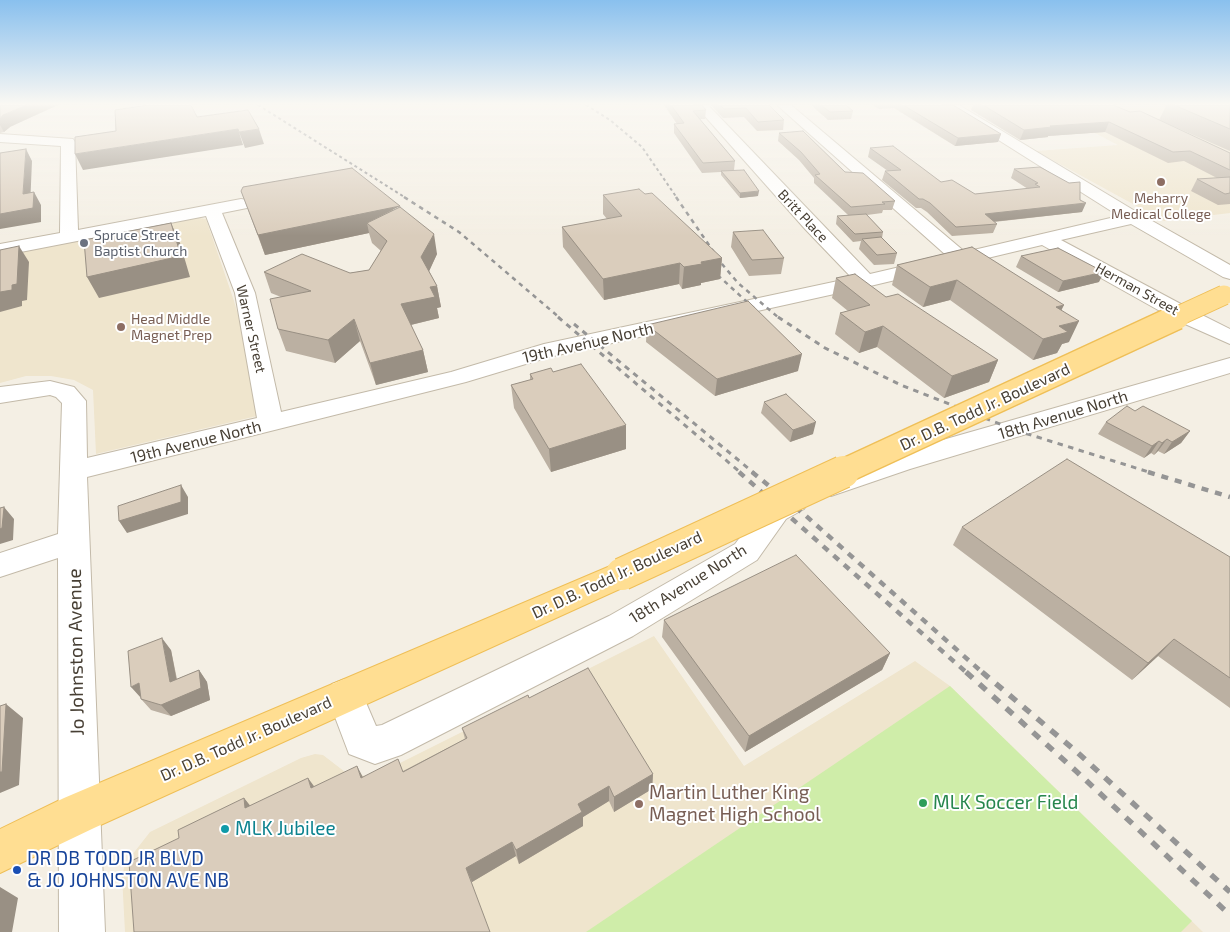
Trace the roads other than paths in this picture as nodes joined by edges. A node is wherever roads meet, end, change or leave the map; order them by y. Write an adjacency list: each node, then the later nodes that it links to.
1 (68, 148): 8 (street)
2 (741, 148): 12 (street, Britt Place)
3 (834, 148): 11 (street)
4 (1020, 148): 7 (street)
5 (240, 204): 6 (street)
6 (212, 210): 8 (street); 17 (street, Warner Street)
7 (1134, 218): 9 (street, 19th Avenue North); 13 (street)
8 (69, 236): 10 (street)
9 (1045, 239): 11 (street, 19th Avenue North); 14 (street, Herman Street)
10 (0, 250)
11 (961, 258): 12 (street, 19th Avenue North)
12 (866, 281): 17 (street, 19th Avenue North)
13 (1228, 287): 21 (main road, Dr. D.B. Todd Jr. Boulevard, bridge)
14 (1230, 337)
15 (1230, 365): 21 (street, 18th Avenue North)
16 (0, 395): 18 (street, Jo Johnston Avenue)
17 (271, 423): 18 (street, 19th Avenue North)
18 (74, 471): 19 (street, Jo Johnston Avenue)
19 (74, 540): 20 (street); 22 (street, Jo Johnston Avenue)
20 (0, 565)
21 (345, 696): 22 (main road, Dr. D.B. Todd Jr. Boulevard)
22 (80, 813): 23 (main road, Dr. D.B. Todd Jr. Boulevard); 24 (street, Jo Johnston Avenue)
23 (0, 851)
24 (82, 932)

